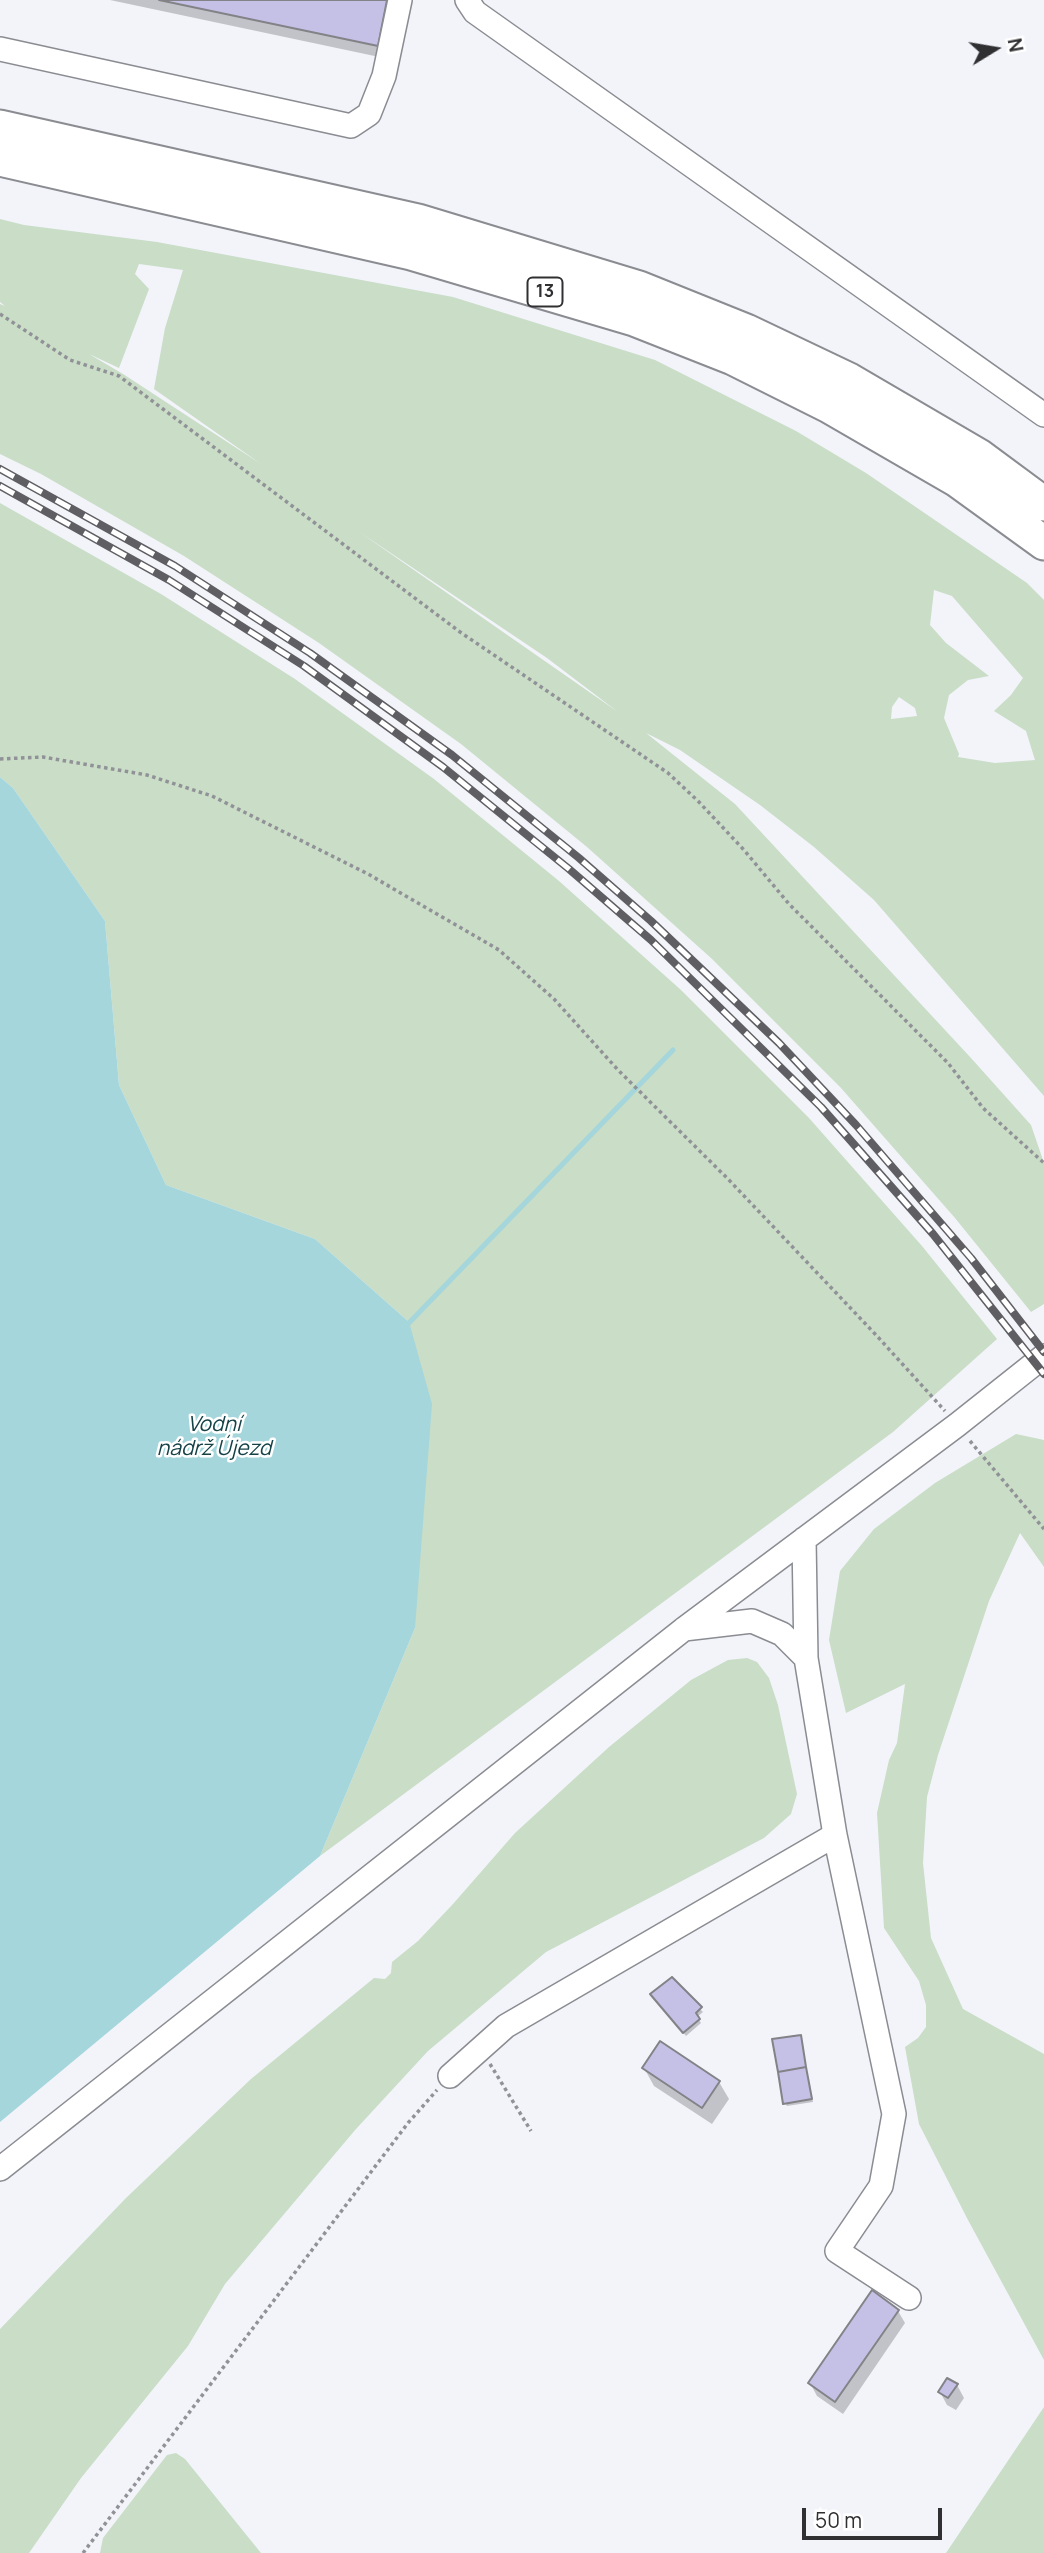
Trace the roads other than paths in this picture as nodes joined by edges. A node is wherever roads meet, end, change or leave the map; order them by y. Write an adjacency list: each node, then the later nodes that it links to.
1 (400, 0): 3 (street)
2 (467, 0): 6 (street)
3 (0, 49)
4 (0, 127): 7 (highway, 13)
5 (0, 159): 8 (highway, 13)
6 (1044, 415)
7 (1044, 504)
8 (1044, 543)
9 (1044, 1356): 10 (street)
10 (804, 1539): 11 (street); 12 (street)
11 (684, 1629): 12 (street); 15 (street)
12 (806, 1658): 13 (street)
13 (835, 1835): 14 (street); 16 (street)
14 (450, 2076)
15 (0, 2169)
16 (909, 2298)

